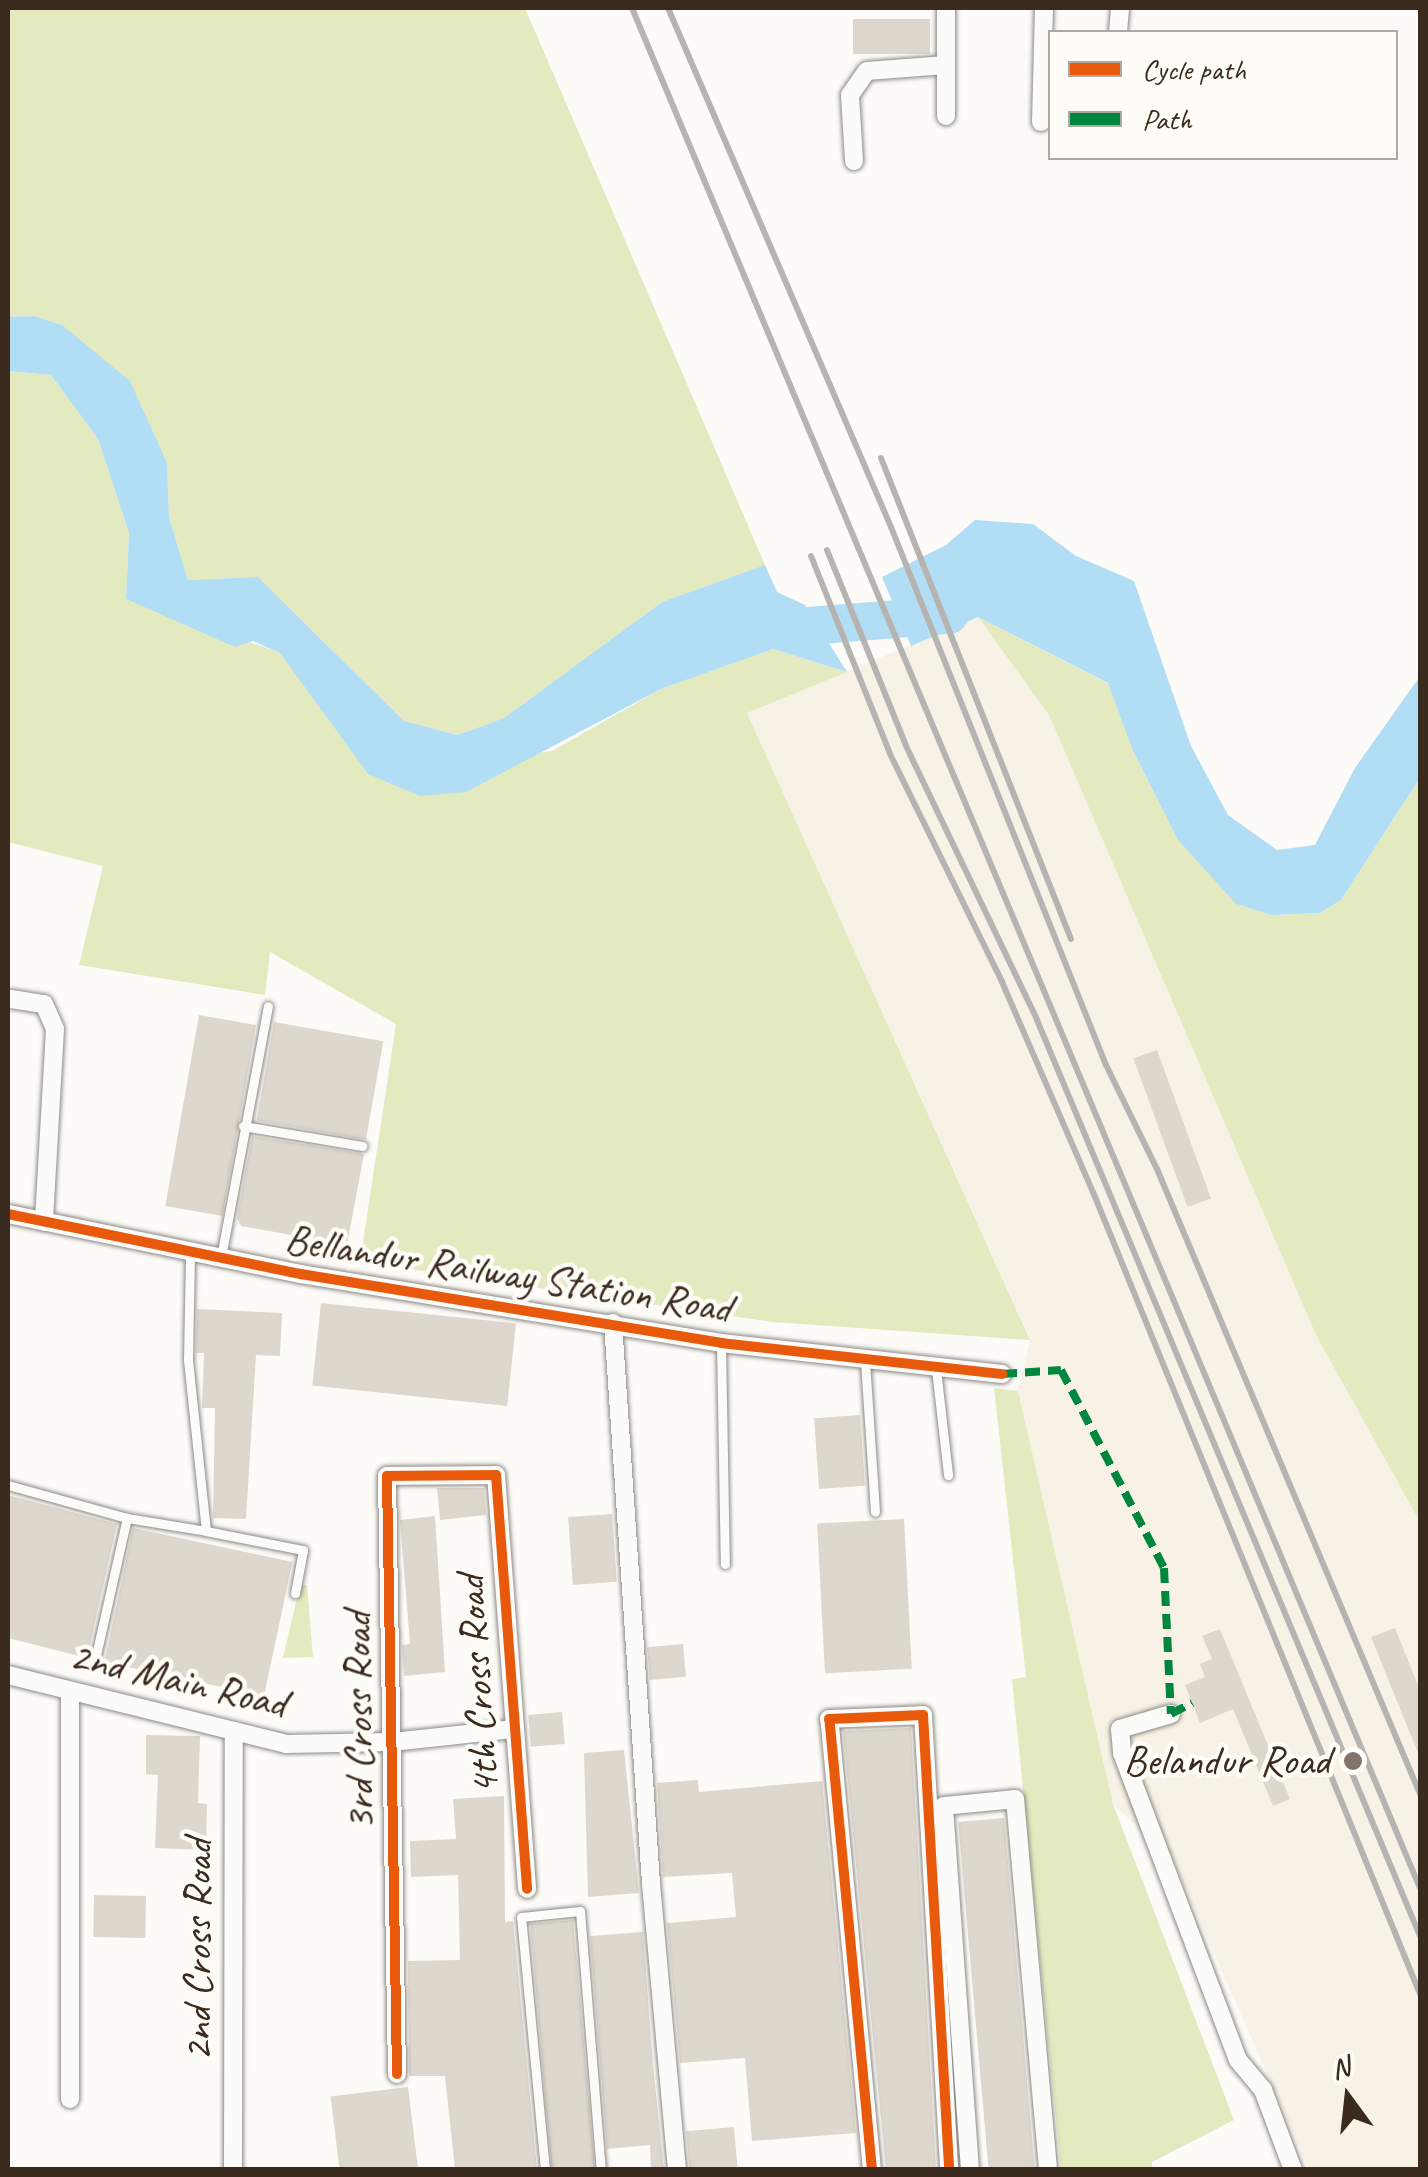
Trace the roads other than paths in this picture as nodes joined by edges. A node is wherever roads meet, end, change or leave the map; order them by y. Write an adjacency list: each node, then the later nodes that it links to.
1 (946, 8): 3 (street)
2 (1044, 8): 5 (street)
3 (946, 65): 4 (street); 6 (street)
4 (946, 116)
5 (1041, 122)
6 (854, 162)
7 (12, 999): 12 (street)
8 (268, 1006): 9 (lane)
9 (244, 1126): 10 (lane); 14 (lane)
10 (362, 1146)
11 (8, 1214): 12 (street, Bellandur Railway Station Road)
12 (44, 1222): 13 (street, Bellandur Railway Station Road)
13 (190, 1254): 14 (street, Bellandur Railway Station Road); 25 (lane)
14 (221, 1260): 15 (street, Bellandur Railway Station Road)
15 (614, 1323): 16 (street, Bellandur Railway Station Road); 41 (street)
16 (721, 1343): 17 (street, Bellandur Railway Station Road); 26 (lane)
17 (865, 1361): 18 (street, Bellandur Railway Station Road); 23 (lane)
18 (936, 1369): 19 (street, Bellandur Railway Station Road); 21 (lane)
19 (1002, 1374)
20 (496, 1475): 32 (street, 4th Cross Road); 34 (street, 3rd Cross Road)
21 (948, 1475)
22 (8, 1485): 24 (lane)
23 (875, 1512)
24 (128, 1518): 25 (lane); 28 (lane)
25 (206, 1531): 27 (lane)
26 (726, 1564)
27 (295, 1593)
28 (94, 1664)
29 (8, 1676): 30 (street, 2nd Main Road)
30 (70, 1691): 33 (street, 2nd Main Road); 37 (street)
31 (1171, 1714): 46 (street)
32 (513, 1729): 34 (street, 2nd Main Road); 35 (street, 4th Cross Road)
33 (234, 1730): 34 (street, 2nd Main Road); 38 (street, 2nd Cross Road)
34 (392, 1742): 36 (street, 3rd Cross Road)
35 (527, 1890)
36 (397, 2074)
37 (70, 2098)
38 (232, 2170)
39 (546, 2170): 40 (lane)
40 (601, 2170)
41 (677, 2170)
42 (872, 2170): 43 (street)
43 (948, 2170)
44 (970, 2170): 45 (street)
45 (1048, 2170)
46 (1293, 2170)

